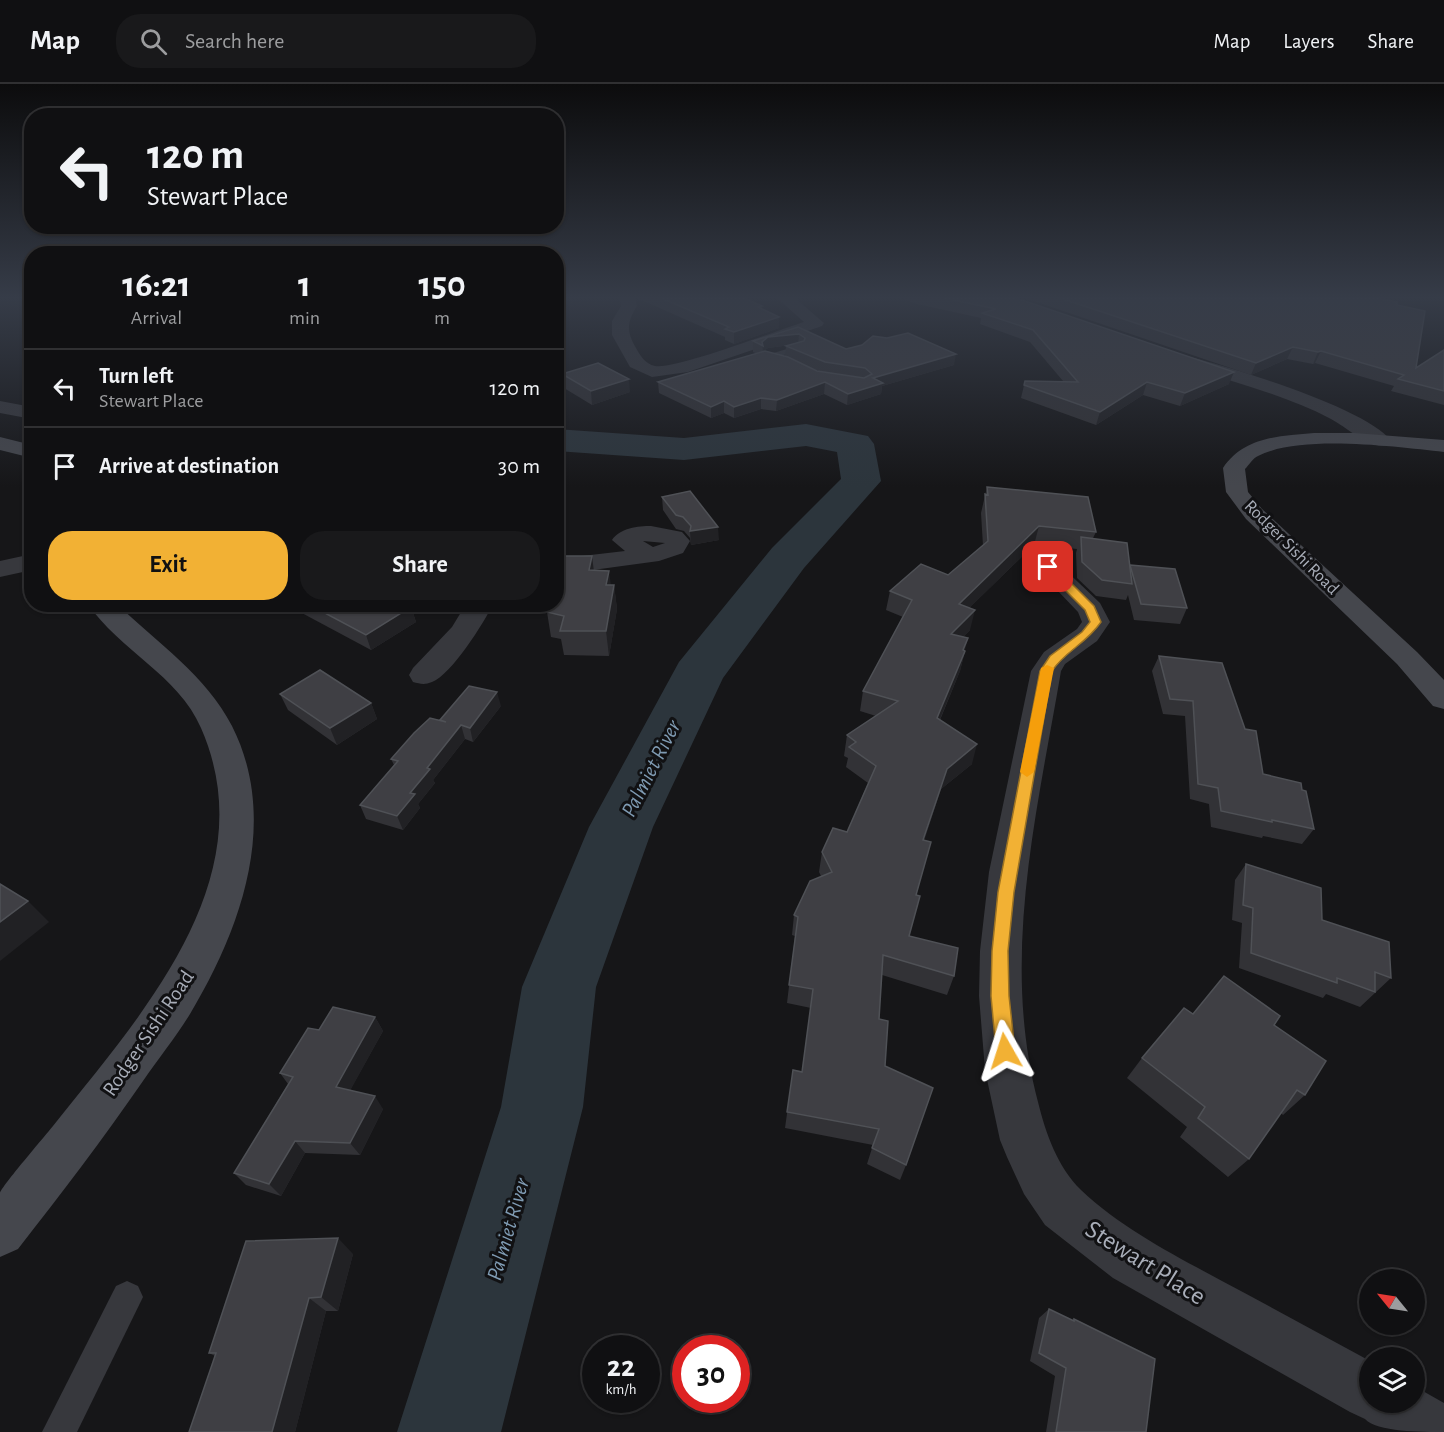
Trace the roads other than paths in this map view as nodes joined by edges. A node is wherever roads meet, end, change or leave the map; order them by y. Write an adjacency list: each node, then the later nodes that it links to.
1 (635, 361): 2 (street)
2 (704, 361)
3 (777, 361): 5 (lane)
4 (1185, 361): 8 (street)
5 (788, 364)
6 (0, 407): 7 (street)
7 (24, 412)
8 (1381, 441): 10 (main road, Rodger Sishi Road); 20 (main road, Rodger Sishi Road)
9 (0, 443): 11 (main road)
10 (1444, 446)
11 (24, 450)
12 (650, 556): 14 (street)
13 (24, 564): 16 (street)
14 (564, 566)
15 (1048, 567): 23 (street, Stewart Place)
16 (0, 569)
17 (109, 612): 21 (main road, Rodger Sishi Road)
18 (476, 612): 19 (street)
19 (424, 675)
20 (1444, 699)
21 (0, 1231)
22 (128, 1297): 25 (lane)
23 (1359, 1386)
24 (1405, 1413): 26 (street)
25 (59, 1432)
26 (1437, 1432)

